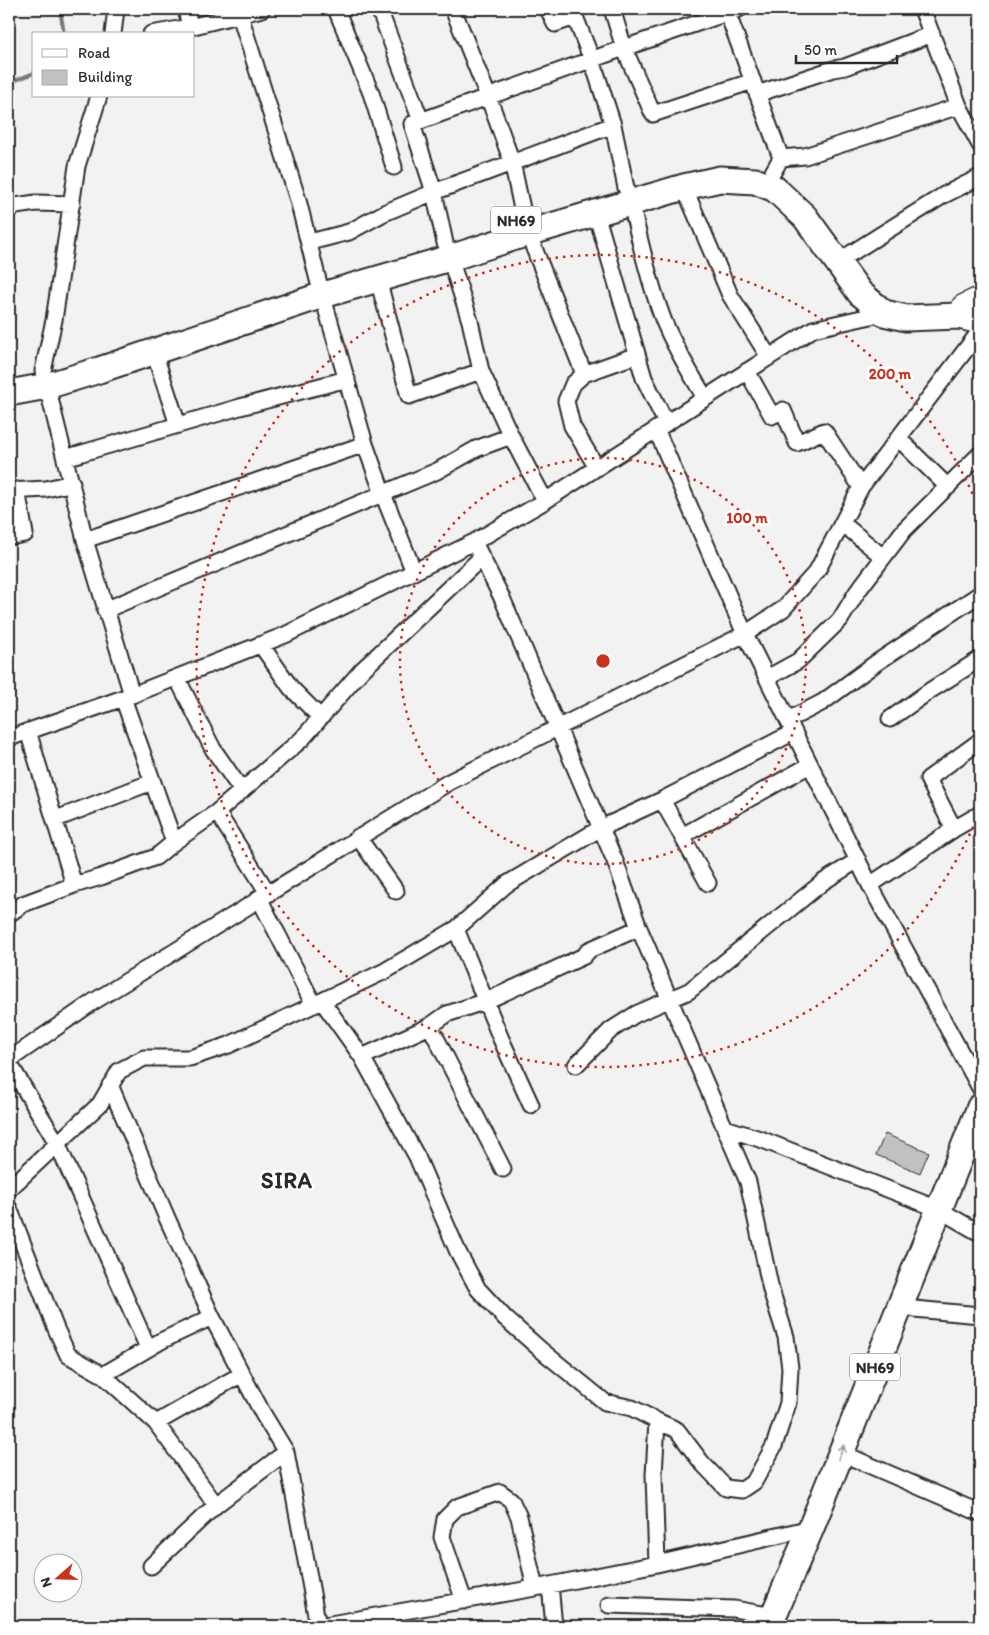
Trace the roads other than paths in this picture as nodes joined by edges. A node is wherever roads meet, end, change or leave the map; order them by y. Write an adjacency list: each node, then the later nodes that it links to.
1 (116, 9): 14 (street)
2 (186, 9): 13 (street)
3 (262, 9): 11 (street)
4 (336, 9): 28 (street)
5 (380, 9): 23 (street)
6 (453, 9): 20 (street)
7 (548, 9): 12 (street)
8 (612, 9): 17 (street)
9 (922, 9): 16 (street)
10 (731, 10): 17 (street); 19 (street)
11 (239, 11): 13 (street); 37 (street)
12 (573, 13): 18 (street)
13 (190, 27): 15 (street)
14 (113, 32)
15 (162, 32)
16 (932, 34): 19 (street); 22 (street)
17 (624, 48): 18 (street); 19 (street)
18 (592, 60): 20 (street); 24 (street)
19 (755, 88): 27 (street)
20 (488, 96): 23 (street); 26 (street)
21 (98, 98): 33 (street)
22 (959, 106): 25 (street); 27 (street)
23 (421, 121): 31 (street)
24 (613, 125): 26 (street); 32 (street)
25 (980, 145)
26 (512, 162): 31 (street); 36 (street)
27 (777, 165): 32 (highway, NH69); 39 (highway, NH69)
28 (394, 167)
29 (980, 177): 39 (street)
30 (684, 187): 32 (highway, NH69); 43 (highway, NH69); 48 (street)
31 (434, 192): 37 (street); 38 (street)
32 (629, 196): 35 (highway, NH69); 36 (highway, NH69); 56 (street)
33 (72, 204): 34 (street); 53 (street)
34 (9, 207)
35 (596, 213): 36 (highway, NH69); 47 (street)
36 (526, 225): 38 (highway, NH69); 51 (street)
37 (310, 242): 41 (street)
38 (448, 251): 40 (highway, NH69); 41 (highway, NH69); 49 (street)
39 (850, 254): 42 (highway, NH69)
40 (378, 279): 41 (highway, NH69); 49 (street)
41 (321, 288): 46 (highway, NH69); 53 (highway, NH69); 54 (street)
42 (974, 304)
43 (884, 313): 44 (highway, NH69); 48 (street)
44 (980, 321)
45 (980, 331): 60 (street)
46 (154, 352): 53 (highway, NH69); 57 (street)
47 (637, 355): 51 (street); 58 (street)
48 (769, 357): 50 (street)
49 (481, 371): 59 (street)
50 (747, 371): 56 (street); 66 (street)
51 (584, 374): 64 (street)
52 (9, 378): 53 (highway, NH69)
53 (45, 378): 55 (highway, NH69); 63 (street)
54 (347, 378): 57 (street); 61 (street)
55 (9, 393)
56 (705, 398): 58 (street)
57 (178, 425): 63 (street)
58 (661, 426): 64 (street); 80 (street)
59 (511, 436): 69 (street); 70 (street)
60 (898, 438): 66 (street); 67 (street)
61 (365, 444): 69 (street); 73 (street)
62 (980, 454): 67 (street)
63 (66, 458): 65 (street)
64 (597, 468): 70 (street)
65 (72, 483): 68 (street); 73 (street)
66 (861, 487): 71 (street)
67 (948, 487): 76 (street)
68 (13, 491): 72 (street)
69 (383, 494): 77 (street); 79 (street)
70 (544, 501): 74 (street)
71 (842, 523): 76 (street); 80 (street)
72 (9, 537)
73 (85, 540): 79 (street)
74 (474, 542): 75 (street); 77 (street)
75 (481, 558): 86 (street); 89 (street)
76 (883, 558): 84 (street)
77 (414, 572): 81 (street)
78 (980, 594): 88 (street)
79 (105, 610): 85 (street)
80 (745, 634): 84 (street); 89 (street)
81 (260, 645): 83 (street); 86 (street)
82 (980, 659): 87 (street)
83 (177, 678): 85 (street); 95 (street)
84 (767, 678): 88 (street)
85 (127, 696): 90 (street); 94 (street)
86 (320, 717): 95 (street)
87 (890, 718)
88 (791, 726): 93 (street); 96 (street)
89 (557, 729): 100 (street); 103 (street)
90 (28, 731): 91 (street); 99 (street)
91 (9, 738)
92 (980, 741): 101 (street)
93 (810, 765): 102 (street); 105 (street)
94 (152, 782): 99 (street); 104 (street)
95 (242, 791): 97 (street)
96 (662, 800): 100 (street); 102 (street)
97 (217, 812): 104 (street); 110 (street)
98 (980, 814): 101 (street)
99 (56, 819): 107 (street)
100 (601, 828): 112 (street); 113 (street)
101 (954, 829): 108 (street)
102 (682, 836): 106 (street)
103 (358, 837): 109 (street); 110 (street)
104 (174, 842): 107 (street)
105 (858, 860): 108 (street); 114 (street)
106 (708, 883)
107 (74, 885): 111 (street)
108 (870, 886): 122 (street)
109 (396, 890)
110 (264, 895): 116 (street); 119 (street)
111 (10, 910)
112 (639, 928): 114 (street); 115 (street)
113 (456, 930): 115 (street); 116 (street)
114 (670, 1000): 120 (street); 125 (street)
115 (486, 1001): 117 (street); 123 (street)
116 (318, 1004): 118 (street); 121 (street)
117 (430, 1026): 118 (street); 128 (street)
118 (362, 1057): 139 (street)
119 (9, 1061): 126 (street)
120 (576, 1065)
121 (110, 1084): 126 (street); 135 (street)
122 (980, 1088)
123 (531, 1105)
124 (980, 1107): 131 (highway, NH69)
125 (725, 1128): 131 (street); 139 (street)
126 (57, 1143): 129 (street); 136 (street)
127 (980, 1146): 131 (highway, NH69)
128 (503, 1169)
129 (9, 1188)
130 (9, 1208): 138 (street)
131 (946, 1213): 132 (street); 133 (highway, NH69); 145 (highway, NH69, one-way to 131)
132 (980, 1231)
133 (914, 1309): 134 (street); 142 (highway, NH69)
134 (980, 1315)
135 (212, 1317): 136 (street); 137 (street)
136 (148, 1348): 138 (street)
137 (242, 1374): 140 (street); 141 (street)
138 (103, 1375): 140 (street)
139 (657, 1421): 146 (street)
140 (156, 1423): 143 (street)
141 (286, 1452): 143 (street); 152 (street)
142 (855, 1459): 144 (street); 151 (highway, NH69)
143 (216, 1505): 147 (street)
144 (980, 1512)
145 (811, 1528): 146 (street); 151 (highway, NH69)
146 (657, 1564): 148 (street)
147 (151, 1566)
148 (542, 1587): 149 (street); 149 (street); 153 (street)
149 (464, 1600): 152 (street)
150 (609, 1605): 151 (street)
151 (775, 1623)
152 (318, 1626)
153 (554, 1626)

